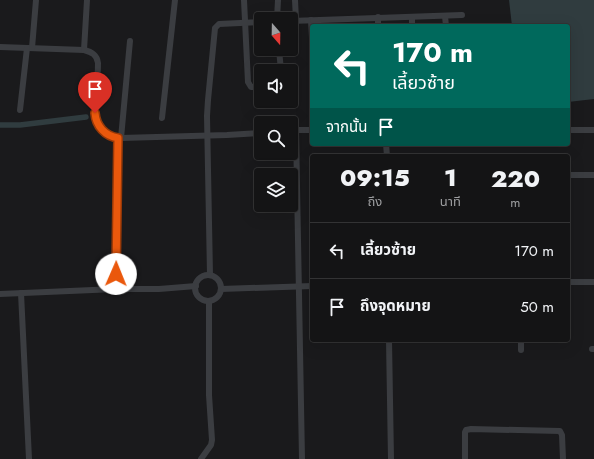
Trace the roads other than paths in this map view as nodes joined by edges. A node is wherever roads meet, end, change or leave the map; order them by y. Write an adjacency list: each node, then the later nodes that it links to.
1 (36, 0): 25 (street)
2 (87, 0): 26 (street)
3 (174, 0): 29 (street)
4 (244, 0): 16 (street)
5 (278, 0): 7 (street)
6 (295, 0): 8 (street)
7 (277, 12)
8 (294, 12)
9 (462, 15): 10 (street)
10 (445, 16): 11 (street); 22 (street)
11 (412, 17): 13 (street); 21 (street)
12 (344, 18): 13 (street); 15 (street); 19 (street)
13 (378, 18): 20 (street)
14 (298, 20): 15 (street)
15 (311, 20): 18 (street)
16 (245, 22): 17 (street); 27 (street); 35 (street)
17 (254, 22)
18 (311, 24)
19 (345, 24)
20 (378, 24)
21 (412, 24)
22 (446, 24)
23 (130, 41): 36 (street)
24 (0, 47): 25 (street)
25 (29, 48): 26 (street); 28 (street)
26 (84, 50): 36 (street)
27 (254, 87)
28 (20, 110)
29 (162, 118)
30 (298, 130): 31 (street)
31 (310, 130)
32 (570, 130): 33 (street)
33 (594, 130)
34 (254, 133): 35 (street)
35 (208, 136): 36 (street); 40 (street)
36 (119, 138): 46 (street)
37 (294, 160): 44 (street)
38 (594, 174): 39 (street)
39 (570, 176)
40 (210, 275): 43 (street); 47 (street)
41 (570, 282): 42 (street)
42 (593, 282)
43 (196, 286): 46 (street); 50 (street)
44 (299, 286): 45 (street); 47 (street); 56 (street)
45 (310, 286)
46 (116, 289): 48 (street)
47 (221, 289): 50 (street)
48 (21, 293): 49 (street); 54 (street)
49 (0, 294)
50 (209, 301): 55 (street)
51 (389, 342): 57 (street)
52 (521, 342): 53 (street)
53 (521, 350)
54 (29, 459)
55 (201, 459)
56 (302, 459)
57 (391, 459)
58 (465, 459): 59 (street)
59 (563, 459)

